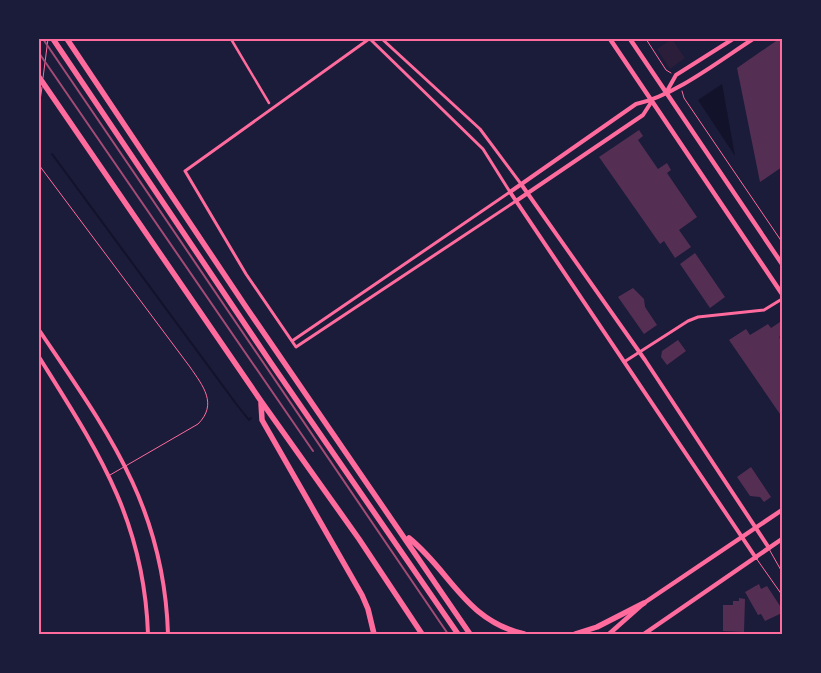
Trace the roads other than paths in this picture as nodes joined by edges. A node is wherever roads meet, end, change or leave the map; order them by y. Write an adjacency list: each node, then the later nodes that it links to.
1 (39, 39): 12 (lane)
2 (48, 39): 17 (lane)
3 (53, 39): 48 (highway)
4 (68, 39): 36 (highway)
5 (231, 39): 16 (street)
6 (372, 39): 20 (street); 27 (street)
7 (382, 39): 19 (street)
8 (610, 39): 15 (main road)
9 (630, 39): 14 (main road)
10 (733, 39): 14 (street)
11 (753, 39): 14 (street)
12 (39, 44)
13 (39, 77): 31 (highway)
14 (667, 92): 15 (street); 23 (main road)
15 (652, 101): 19 (street); 21 (street); 24 (main road)
16 (269, 103)
17 (39, 108)
18 (39, 165): 32 (lane)
19 (521, 184): 20 (street); 21 (street)
20 (510, 192): 22 (street); 27 (street)
21 (528, 194): 22 (street); 28 (street)
22 (516, 201): 27 (street); 30 (street)
23 (782, 264)
24 (782, 294)
25 (782, 299): 28 (street)
26 (39, 330): 32 (street)
27 (292, 341)
28 (640, 352): 30 (street); 35 (street)
29 (39, 356): 33 (street)
30 (624, 362): 37 (street)
31 (261, 401): 46 (highway); 47 (highway)
32 (126, 467): 33 (lane); 45 (street)
33 (110, 475): 44 (street)
34 (782, 510): 35 (main road)
35 (756, 527): 37 (main road); 39 (street)
36 (403, 534): 49 (highway); 50 (highway)
37 (741, 536): 40 (street); 43 (main road)
38 (782, 539): 39 (main road)
39 (769, 548): 40 (main road); 41 (lane)
40 (756, 558): 42 (lane); 53 (main road)
41 (782, 572)
42 (782, 595)
43 (644, 603): 51 (highway); 52 (main road)
44 (148, 634)
45 (168, 634)
46 (374, 634)
47 (422, 634)
48 (458, 634)
49 (470, 634)
50 (524, 634)
51 (575, 634)
52 (609, 634)
53 (644, 634)

